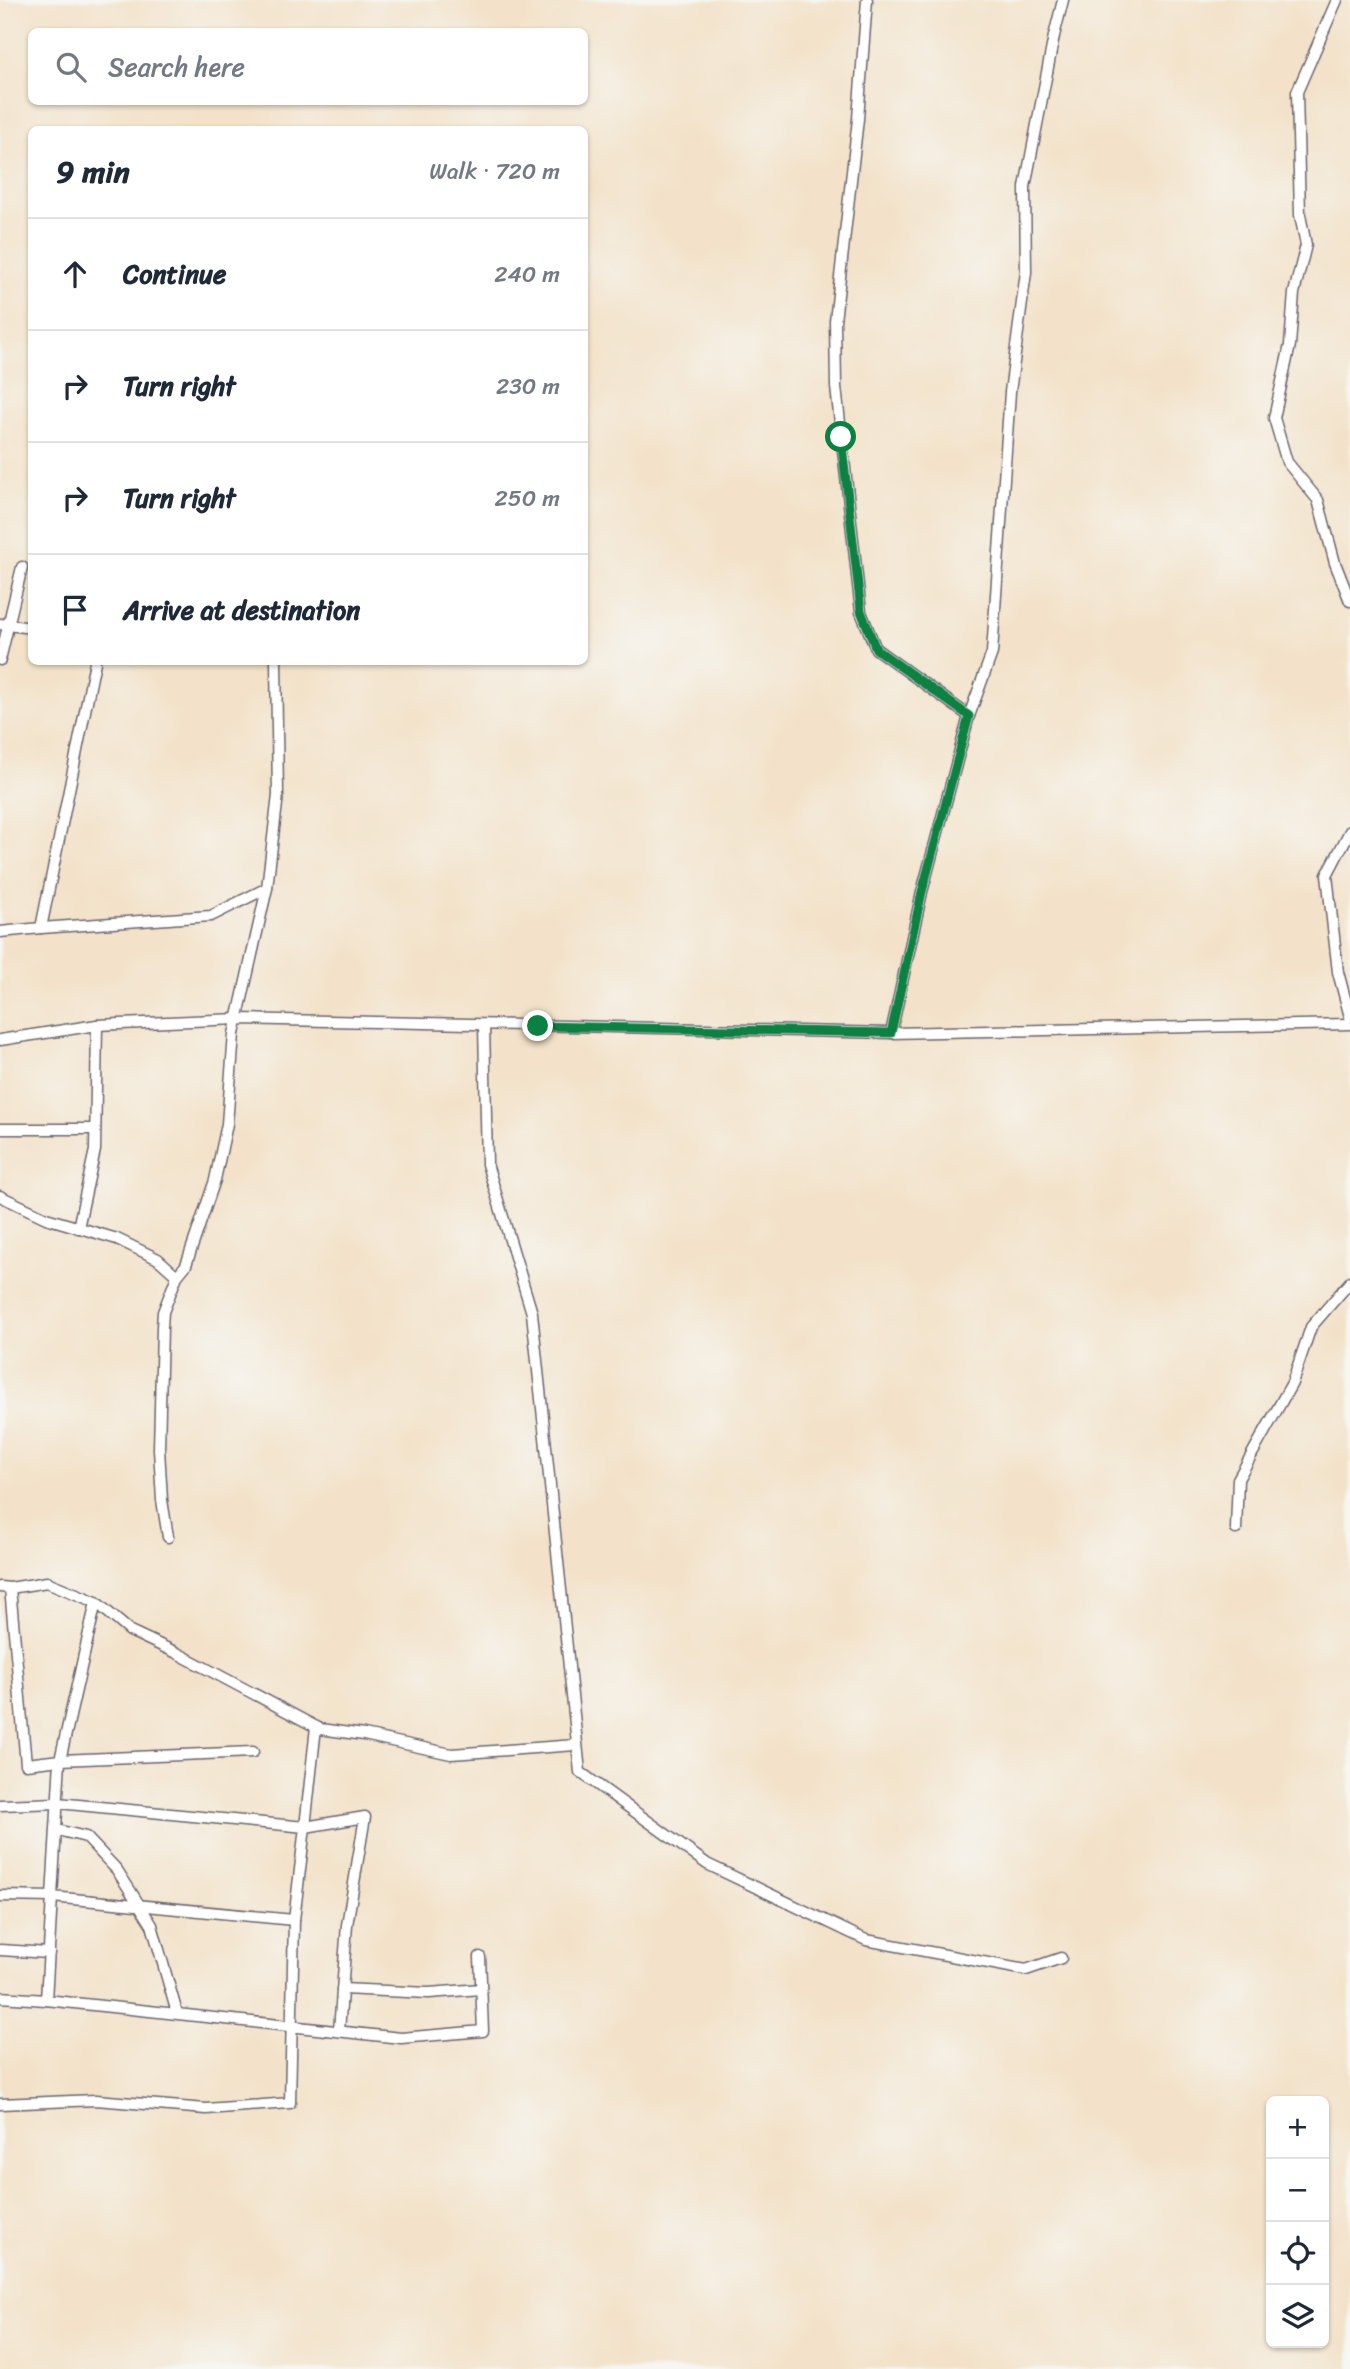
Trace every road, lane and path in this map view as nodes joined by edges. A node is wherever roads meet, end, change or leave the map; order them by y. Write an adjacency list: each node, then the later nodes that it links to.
1 (867, 0): 11 (street)
2 (1063, 0): 11 (street)
3 (1337, 0): 5 (street)
4 (22, 567): 6 (street)
5 (1350, 601)
6 (4, 624): 7 (street); 8 (street)
7 (28, 627)
8 (0, 660)
9 (94, 665): 14 (street)
10 (276, 665): 13 (street)
11 (969, 716): 21 (street)
12 (1350, 831): 16 (street)
13 (267, 888): 14 (street); 17 (street)
14 (41, 929): 15 (street)
15 (0, 932)
16 (1350, 1017)
17 (238, 1019): 19 (street); 20 (street); 27 (street)
18 (1350, 1024): 21 (street)
19 (97, 1025): 22 (street); 24 (street)
20 (484, 1025): 21 (street); 34 (street)
21 (891, 1033)
22 (0, 1040)
23 (0, 1129): 24 (street)
24 (95, 1129): 26 (street)
25 (0, 1196): 26 (street)
26 (78, 1228): 27 (street)
27 (177, 1276): 30 (street)
28 (1350, 1282): 29 (street)
29 (1236, 1529)
30 (168, 1537)
31 (5, 1588): 32 (street); 36 (street)
32 (96, 1602): 33 (street); 36 (street)
33 (316, 1727): 34 (street); 39 (street)
34 (576, 1745): 48 (street)
35 (253, 1752): 36 (street)
36 (61, 1760): 37 (street)
37 (58, 1803): 38 (street); 39 (street); 40 (street)
38 (0, 1805)
39 (305, 1827): 44 (street); 50 (street)
40 (57, 1830): 42 (street); 43 (street)
41 (0, 1896): 42 (street)
42 (52, 1897): 43 (street); 46 (street)
43 (138, 1906): 44 (street); 53 (street)
44 (294, 1920): 54 (street)
45 (0, 1950): 46 (street)
46 (49, 1953): 52 (street)
47 (480, 1957): 49 (street)
48 (1061, 1958)
49 (481, 1989): 50 (street); 55 (street)
50 (342, 1990): 55 (street)
51 (0, 1997): 52 (street)
52 (46, 2000): 53 (street)
53 (177, 2013): 54 (street)
54 (290, 2027): 55 (street); 56 (street)
55 (339, 2031)
56 (0, 2104)

